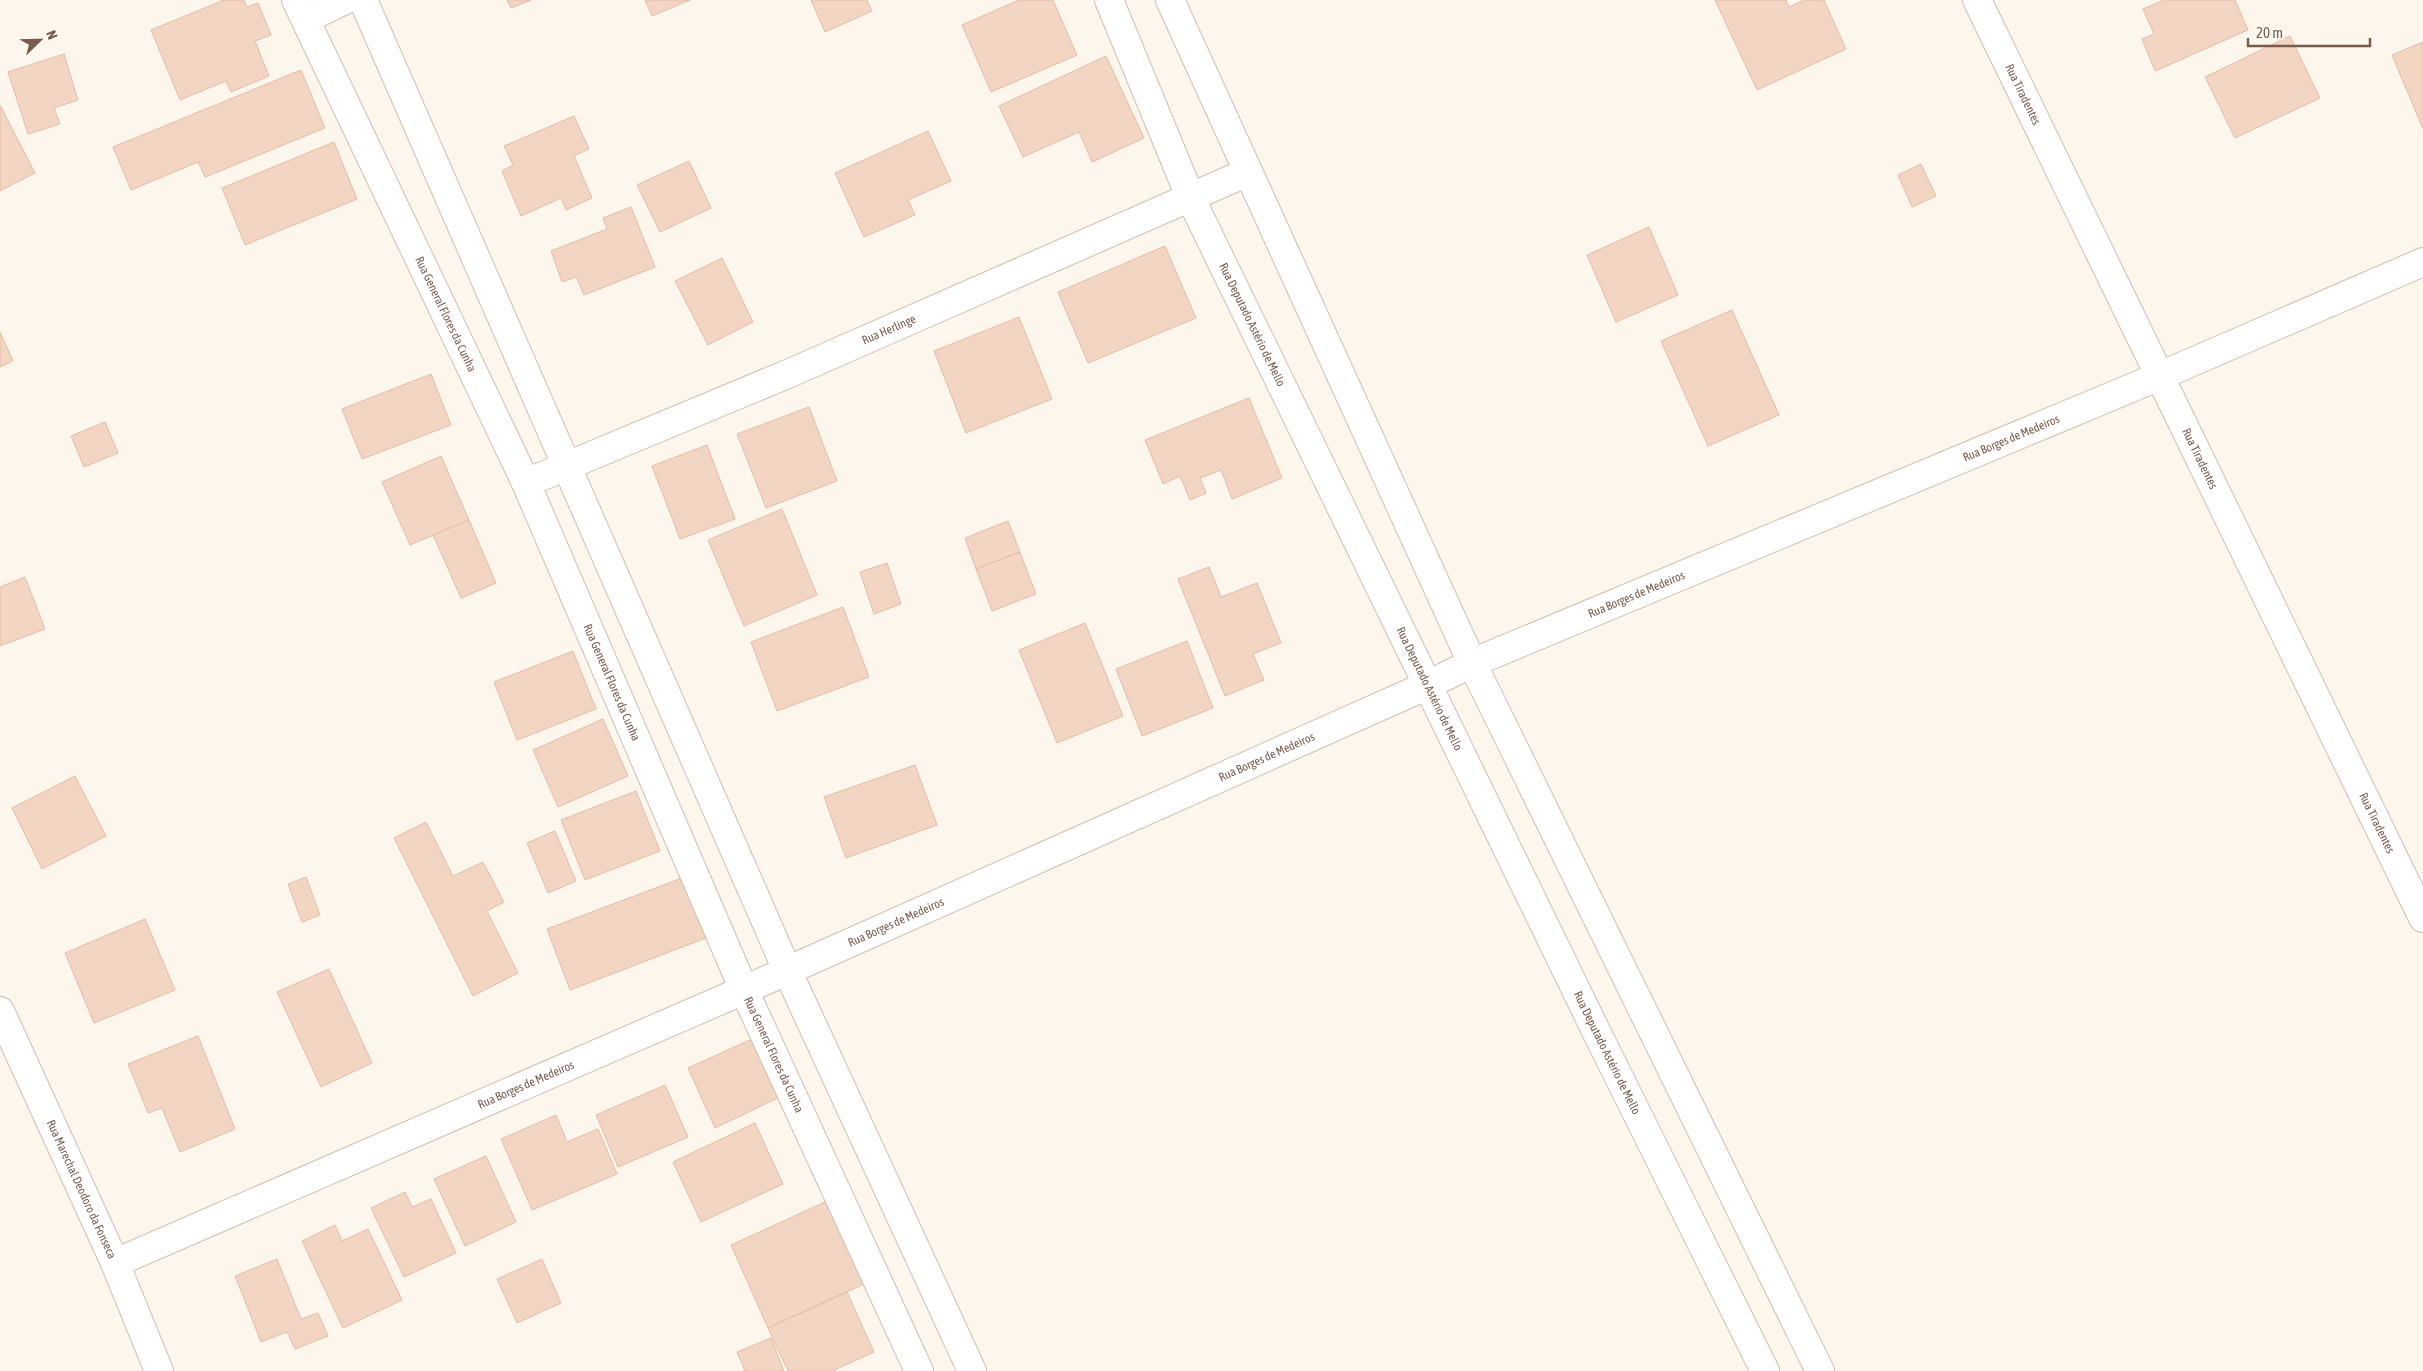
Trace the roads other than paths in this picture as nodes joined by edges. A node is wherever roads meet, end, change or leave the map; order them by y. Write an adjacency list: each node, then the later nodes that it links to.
1 (345, 0): 6 (street)
2 (363, 0): 11 (street)
3 (1109, 0): 8 (street, Rua Deputado Astério de Mello)
4 (1170, 0): 7 (street)
5 (1977, 0): 10 (street, Rua Tiradentes)
6 (301, 10): 12 (street, Rua General Flores da Cunha)
7 (1248, 172): 8 (street, Rua Herlinge); 13 (street)
8 (1191, 199): 11 (street, Rua Herlinge); 14 (street, Rua Deputado Astério de Mello)
9 (2423, 262): 10 (street, Rua Borges de Medeiros)
10 (2160, 376): 13 (street, Rua Borges de Medeiros); 15 (street, Rua Tiradentes)
11 (565, 466): 12 (street, Rua Herlinge); 16 (street)
12 (526, 483): 17 (street, Rua General Flores da Cunha)
13 (1472, 663): 14 (street, Rua Borges de Medeiros); 20 (street)
14 (1428, 685): 16 (street, Rua Borges de Medeiros); 24 (street, Rua Deputado Astério de Mello)
15 (2423, 918)
16 (787, 970): 17 (street, Rua Borges de Medeiros); 23 (street)
17 (744, 990): 19 (street, Rua Borges de Medeiros); 22 (street, Rua General Flores da Cunha)
18 (0, 1011): 19 (street, Rua Marechal Deodoro da Fonseca)
19 (115, 1263): 21 (street, Rua Marechal Deodoro da Fonseca)
20 (1817, 1370)
21 (159, 1371)
22 (919, 1371)
23 (972, 1371)
24 (1765, 1371)

